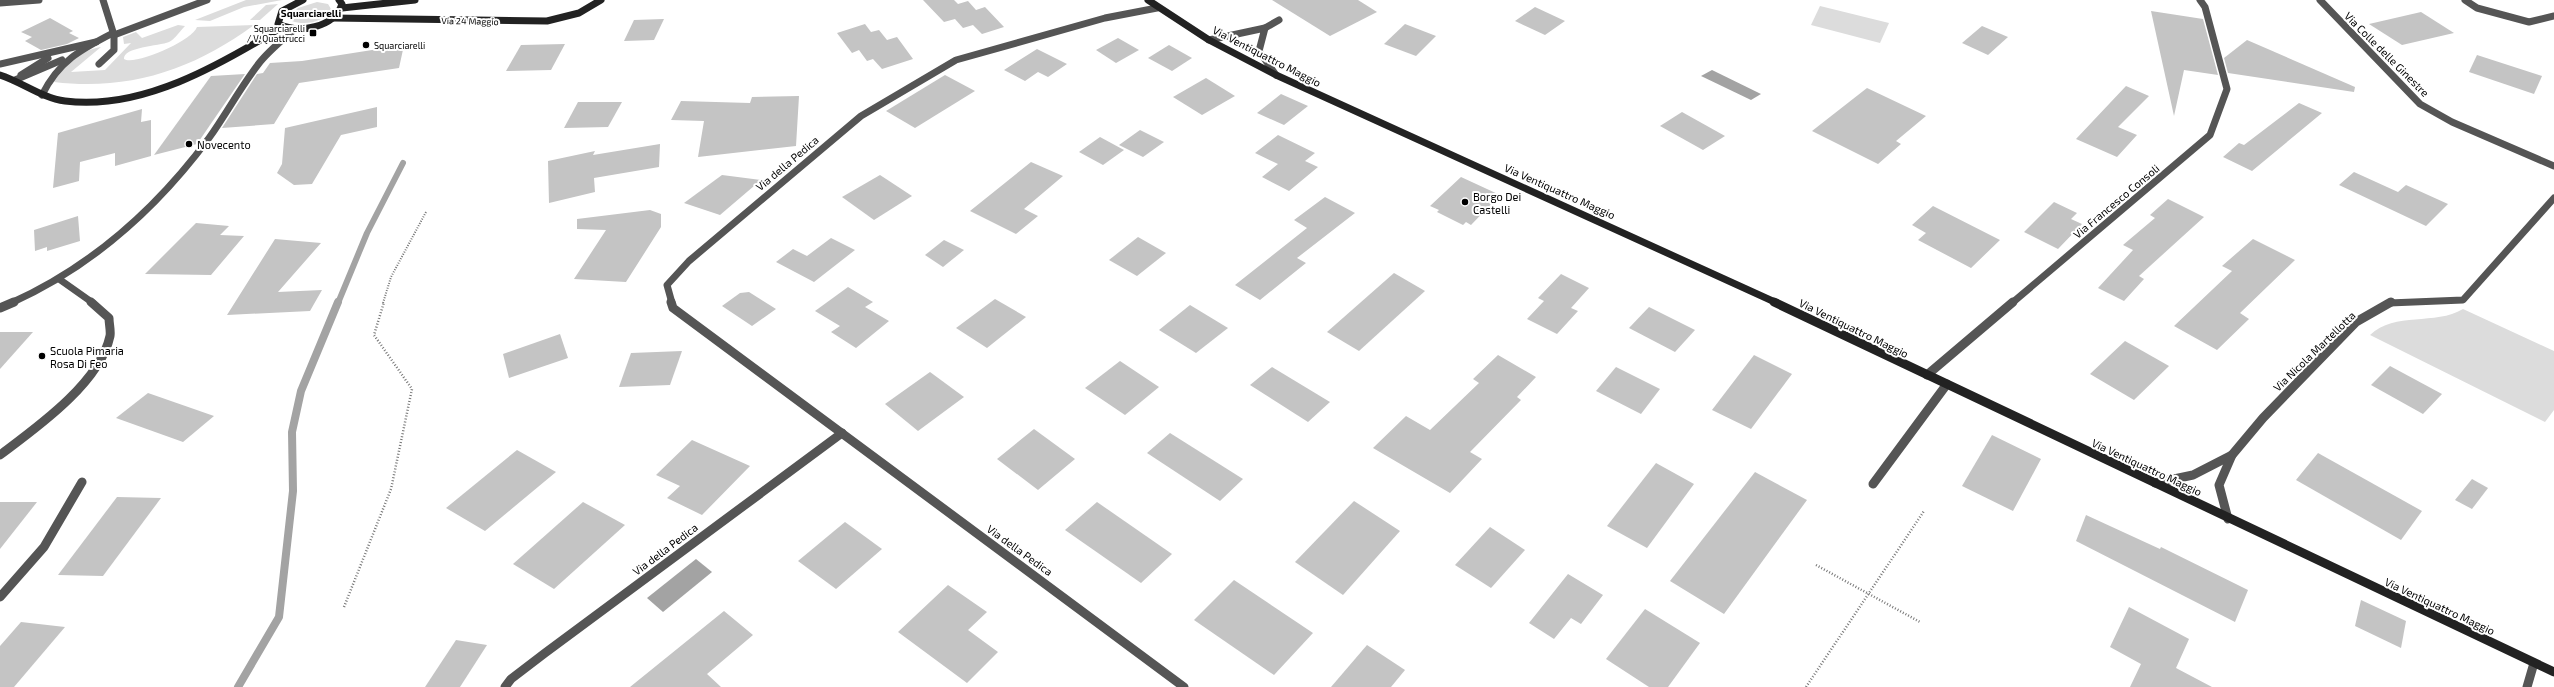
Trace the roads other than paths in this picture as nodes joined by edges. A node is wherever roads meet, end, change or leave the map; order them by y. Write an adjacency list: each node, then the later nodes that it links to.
1 (38, 0): 12 (street)
2 (104, 0): 21 (street)
3 (207, 0): 21 (street)
4 (339, 0): 13 (main road)
5 (415, 0): 13 (main road)
6 (601, 0): 16 (main road, Via 24 Maggio)
7 (1148, 0): 14 (main road, Via Ventiquattro Maggio)
8 (2200, 0): 36 (street, Via Francesco Consoli)
9 (2320, 0): 32 (street, Via Colle delle Ginestre)
10 (2465, 0): 15 (street)
11 (300, 1): 18 (main road)
12 (0, 3)
13 (342, 8): 16 (main road)
14 (1157, 8): 22 (main road, Via Ventiquattro Maggio); 38 (street, Via della Pedica)
15 (2554, 16)
16 (333, 18): 20 (main road)
17 (1279, 20): 19 (street)
18 (282, 27): 20 (main road); 31 (main road)
19 (1265, 28): 22 (street); 29 (street)
20 (295, 29): 34 (street)
21 (114, 34): 23 (street); 27 (street)
22 (1209, 40): 29 (main road, Via Ventiquattro Maggio)
23 (96, 42): 24 (street); 25 (street)
24 (63, 51): 26 (street); 30 (street)
25 (72, 55): 30 (street); 31 (street)
26 (0, 64)
27 (98, 64)
28 (0, 75): 30 (main road)
29 (1276, 75): 36 (main road, Via Ventiquattro Maggio)
30 (15, 80): 31 (main road)
31 (42, 95)
32 (2554, 166)
33 (2554, 198): 39 (street, Via Nicola Martellotta)
34 (59, 279): 35 (street); 40 (street)
35 (0, 308)
36 (1927, 375): 37 (main road, Via Ventiquattro Maggio)
37 (1947, 384): 42 (main road, Via Ventiquattro Maggio); 43 (street)
38 (842, 433): 48 (street, Via della Pedica); 49 (street, Via della Pedica)
39 (2232, 455): 42 (street); 44 (street)
40 (0, 456)
41 (82, 482): 45 (street)
42 (2155, 483): 44 (main road, Via Ventiquattro Maggio)
43 (1873, 484)
44 (2228, 519): 46 (main road, Via Ventiquattro Maggio)
45 (0, 597)
46 (2534, 663): 47 (main road, Via Ventiquattro Maggio); 50 (street)
47 (2554, 672)
48 (505, 687)
49 (1184, 687)
50 (2527, 687)

